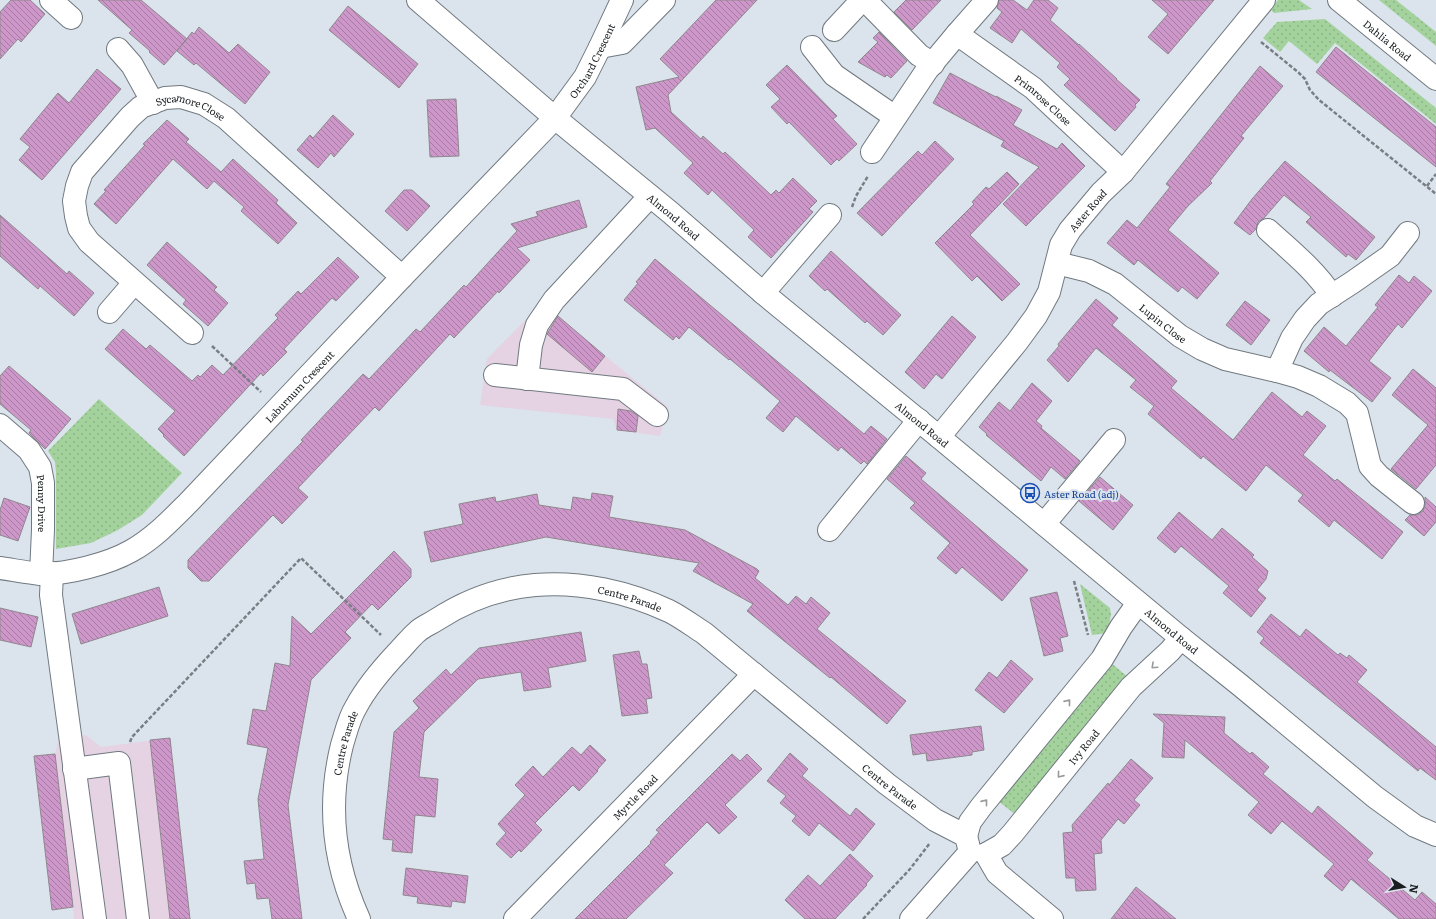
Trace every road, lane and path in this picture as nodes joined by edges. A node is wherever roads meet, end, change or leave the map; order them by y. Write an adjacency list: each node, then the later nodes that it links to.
1 (51, 0): 10 (street)
2 (418, 0): 21 (street, Almond Road)
3 (622, 0): 15 (street, Orchard Crescent)
4 (664, 0): 15 (street)
5 (862, 0): 11 (street)
6 (866, 0): 17 (street)
7 (987, 0): 12 (street)
8 (1264, 0): 23 (street, Aster Road)
9 (1339, 0): 18 (street, Dahlia Road)
10 (71, 18)
11 (834, 30)
12 (957, 34): 17 (street); 23 (street, Primrose Close)
13 (1258, 39): 25 (path)
14 (812, 47): 20 (street)
15 (600, 48): 21 (street, Orchard Crescent)
16 (118, 49): 19 (street)
17 (933, 64): 20 (street)
18 (1436, 79)
19 (153, 103): 32 (street, Sycamore Close); 33 (street, Sycamore Close)
20 (895, 117): 22 (street)
21 (555, 118): 27 (street, Almond Road); 32 (street, Laburnum Crescent)
22 (872, 152)
23 (1123, 172): 31 (street, Aster Road)
24 (1436, 174): 25 (path)
25 (1426, 186): 26 (path)
26 (1436, 194)
27 (650, 196): 34 (street, Almond Road); 40 (street)
28 (830, 215): 34 (street)
29 (1268, 230): 35 (street)
30 (1408, 233): 35 (street)
31 (1057, 263): 38 (street, Lupin Close); 45 (street, Aster Road)
32 (402, 277): 51 (street, Laburnum Crescent)
33 (134, 283): 36 (street); 37 (street, Sycamore Close)
34 (763, 293): 43 (street, Almond Road)
35 (1332, 296): 38 (street)
36 (109, 312)
37 (192, 334): 41 (path)
38 (1277, 370): 47 (street, Lupin Close)
39 (494, 375): 40 (street)
40 (527, 379): 42 (street)
41 (264, 395)
42 (658, 414)
43 (919, 420): 45 (street, Almond Road); 49 (street)
44 (0, 425): 51 (street, Penny Drive)
45 (939, 437): 48 (street, Almond Road)
46 (1114, 440): 48 (street)
47 (1413, 503)
48 (1044, 524): 53 (street, Almond Road)
49 (829, 530)
50 (0, 568): 51 (street, Laburnum Crescent)
51 (47, 574): 59 (street, Penny Drive)
52 (1074, 578): 54 (path)
53 (1138, 603): 56 (street, Almond Road); 62 (street, Ivy Road, one-way to 53)
54 (1089, 636)
55 (383, 637): 58 (path)
56 (1181, 638): 60 (street, Almond Road); 62 (street, Ivy Road, one-way to 62)
57 (754, 674): 62 (street, Centre Parade); 65 (street, Centre Parade); 66 (street, Myrtle Road)
58 (119, 763): 59 (street); 64 (street)
59 (74, 769): 63 (street, Penny Drive)
60 (1436, 835)
61 (933, 840): 67 (path)
62 (974, 847): 68 (street, Ivy Road); 69 (street)
63 (95, 919)
64 (138, 919)
65 (359, 919)
66 (515, 919)
67 (863, 919)
68 (911, 919)
69 (1052, 919)

